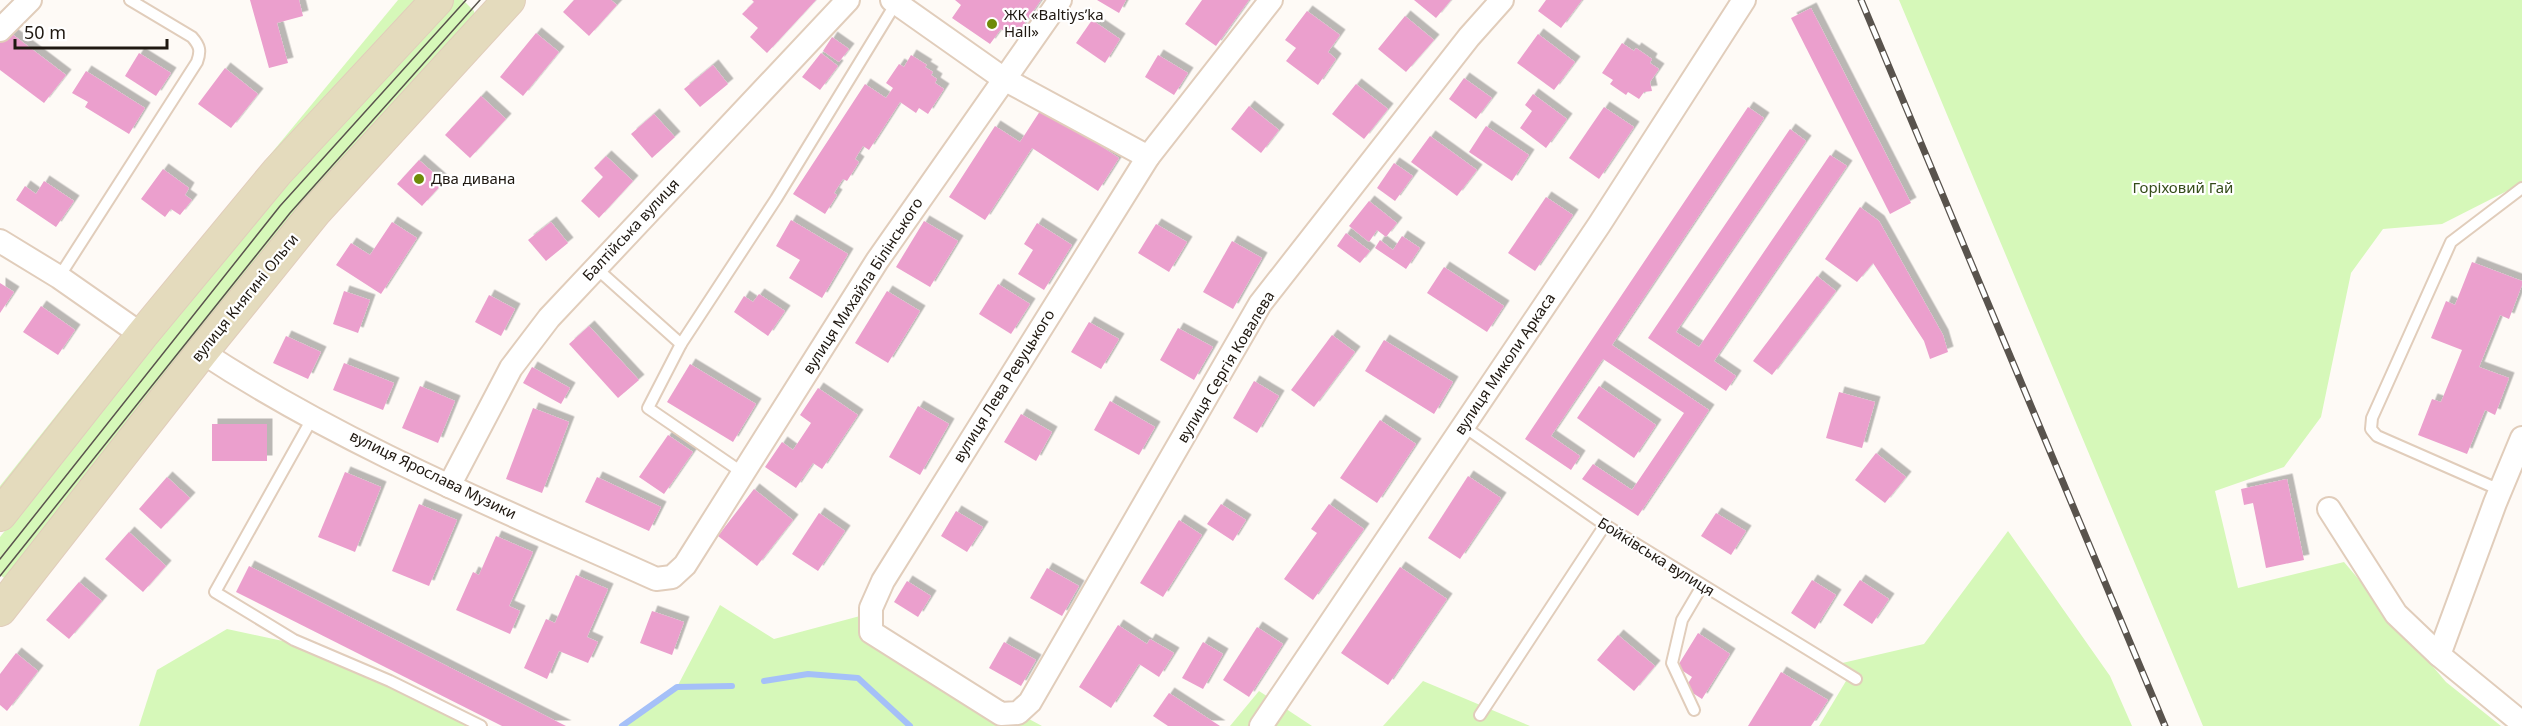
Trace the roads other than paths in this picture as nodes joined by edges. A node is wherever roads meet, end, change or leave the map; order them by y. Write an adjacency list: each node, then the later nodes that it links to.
1 (30, 0): 11 (street)
2 (130, 0): 17 (lane)
3 (437, 0): 18 (main road)
4 (848, 0): 16 (street, Балтійська вулиця)
5 (1060, 0): 12 (street, вулиця Михайла Білінського)
6 (1271, 0): 13 (street, вулиця Лева Ревуцького)
7 (1502, 0): 36 (street, вулиця Сергія Ковалева)
8 (1744, 0): 22 (street, вулиця Миколи Аркаса)
9 (504, 2): 20 (main road, вулиця Княгині Ольги)
10 (894, 2): 12 (street); 19 (lane)
11 (0, 30)
12 (1004, 79): 13 (street); 25 (street, вулиця Михайла Білінського)
13 (1149, 157): 36 (street, вулиця Лева Ревуцького)
14 (2522, 188): 27 (lane)
15 (0, 241): 17 (street)
16 (596, 268): 19 (lane); 26 (street, Балтійська вулиця)
17 (58, 277): 18 (street)
18 (142, 335): 29 (main road)
19 (681, 344): 25 (lane)
20 (202, 352): 21 (street, вулиця Ярослава Музики); 33 (main road, вулиця Княгині Ольги)
21 (313, 417): 26 (street, вулиця Ярослава Музики); 40 (lane)
22 (1463, 425): 30 (lane, Бойківська вулиця); 41 (street, вулиця Миколи Аркаса)
23 (2522, 438): 24 (street)
24 (2517, 458): 27 (street)
25 (743, 473): 31 (street, вулиця Михайла Білінського)
26 (449, 486): 31 (street, вулиця Ярослава Музики)
27 (2500, 490): 34 (street)
28 (2329, 509): 34 (street)
29 (0, 515)
30 (1605, 525): 32 (lane, Бойківська вулиця); 38 (lane)
31 (672, 577)
32 (1702, 586): 35 (lane, Бойківська вулиця); 37 (lane)
33 (0, 610)
34 (2439, 655): 39 (street)
35 (1856, 679)
36 (1030, 702)
37 (1694, 710)
38 (1480, 715)
39 (2522, 723)
40 (481, 726)
41 (1262, 726)

